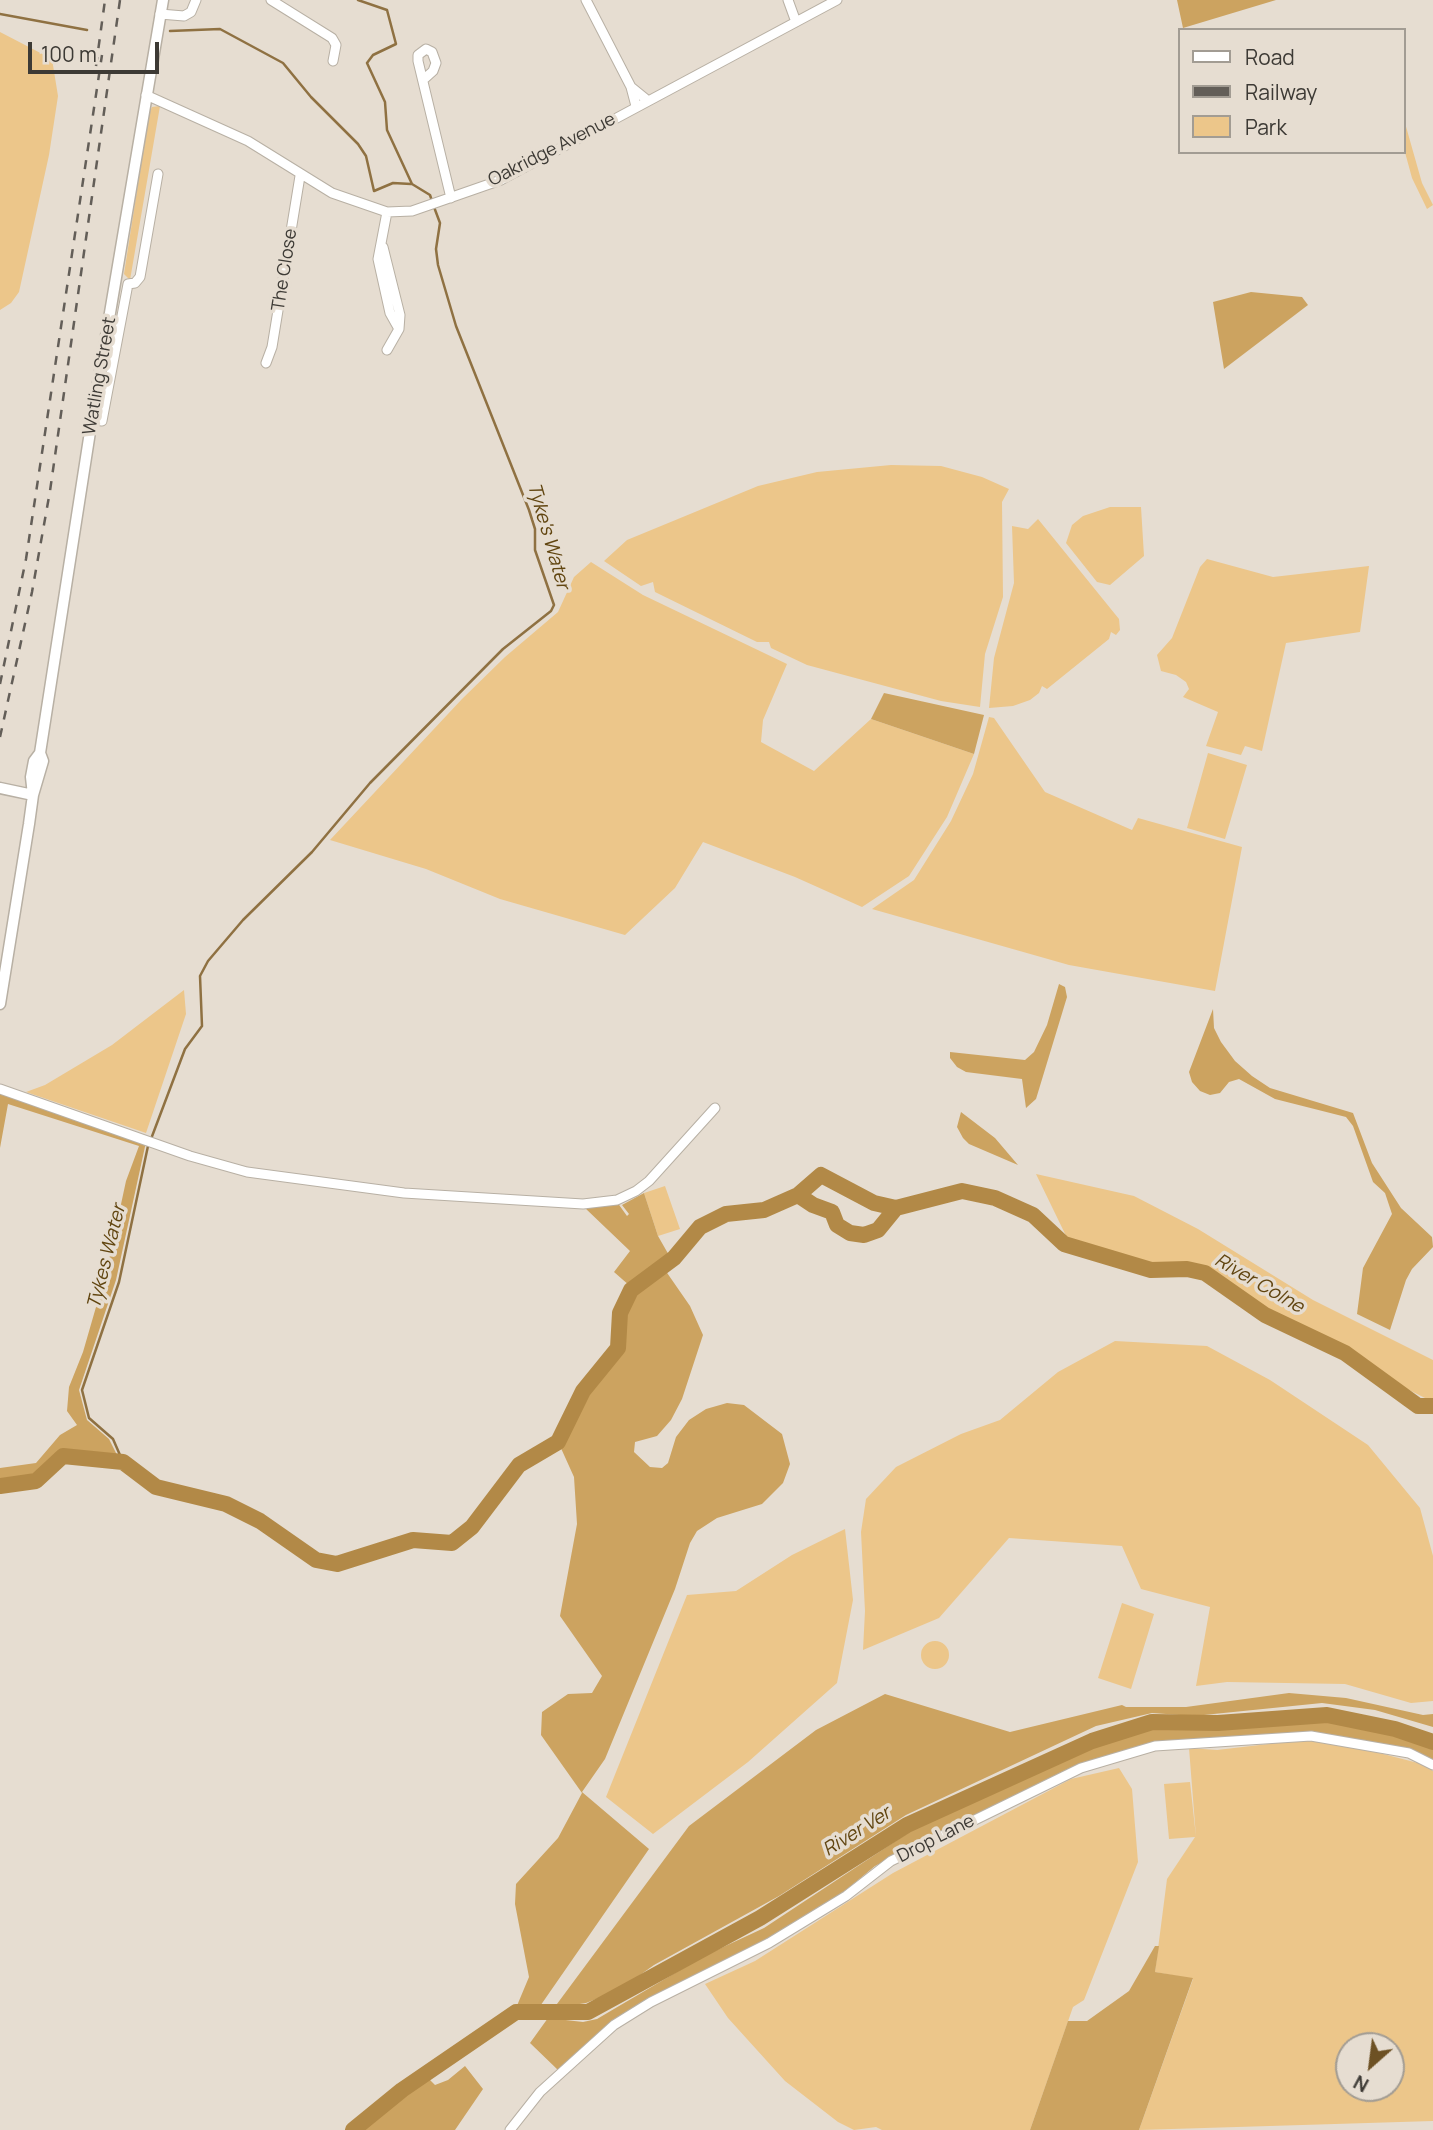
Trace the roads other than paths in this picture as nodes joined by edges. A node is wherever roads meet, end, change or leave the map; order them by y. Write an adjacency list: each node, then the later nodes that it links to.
1 (163, 0): 7 (main road, Watling Street)
2 (196, 0): 7 (street)
3 (271, 0): 9 (street)
4 (586, 0): 11 (street)
5 (788, 0): 8 (street)
6 (837, 0): 8 (street, Oakridge Avenue)
7 (160, 13): 12 (main road, Watling Street)
8 (796, 22): 13 (street, Oakridge Avenue)
9 (333, 61)
10 (423, 80): 17 (street)
11 (631, 87): 13 (street); 14 (street)
12 (146, 95): 16 (street, Oakridge Avenue); 19 (main road, Watling Street)
13 (647, 100): 14 (street, Oakridge Avenue)
14 (636, 106): 17 (street, Oakridge Avenue)
15 (158, 174): 19 (street)
16 (300, 176): 18 (street, Oakridge Avenue); 21 (street, The Close)
17 (451, 198): 18 (street, Oakridge Avenue)
18 (387, 212): 20 (street)
19 (123, 283): 23 (main road, Watling Street)
20 (387, 350)
21 (265, 363)
22 (1, 788): 23 (main road)
23 (33, 795): 24 (main road, Watling Street)
24 (0, 1004)
25 (0, 1089): 26 (street)
26 (715, 1108)
27 (1433, 1765): 28 (street, Drop Lane)
28 (510, 2130)

